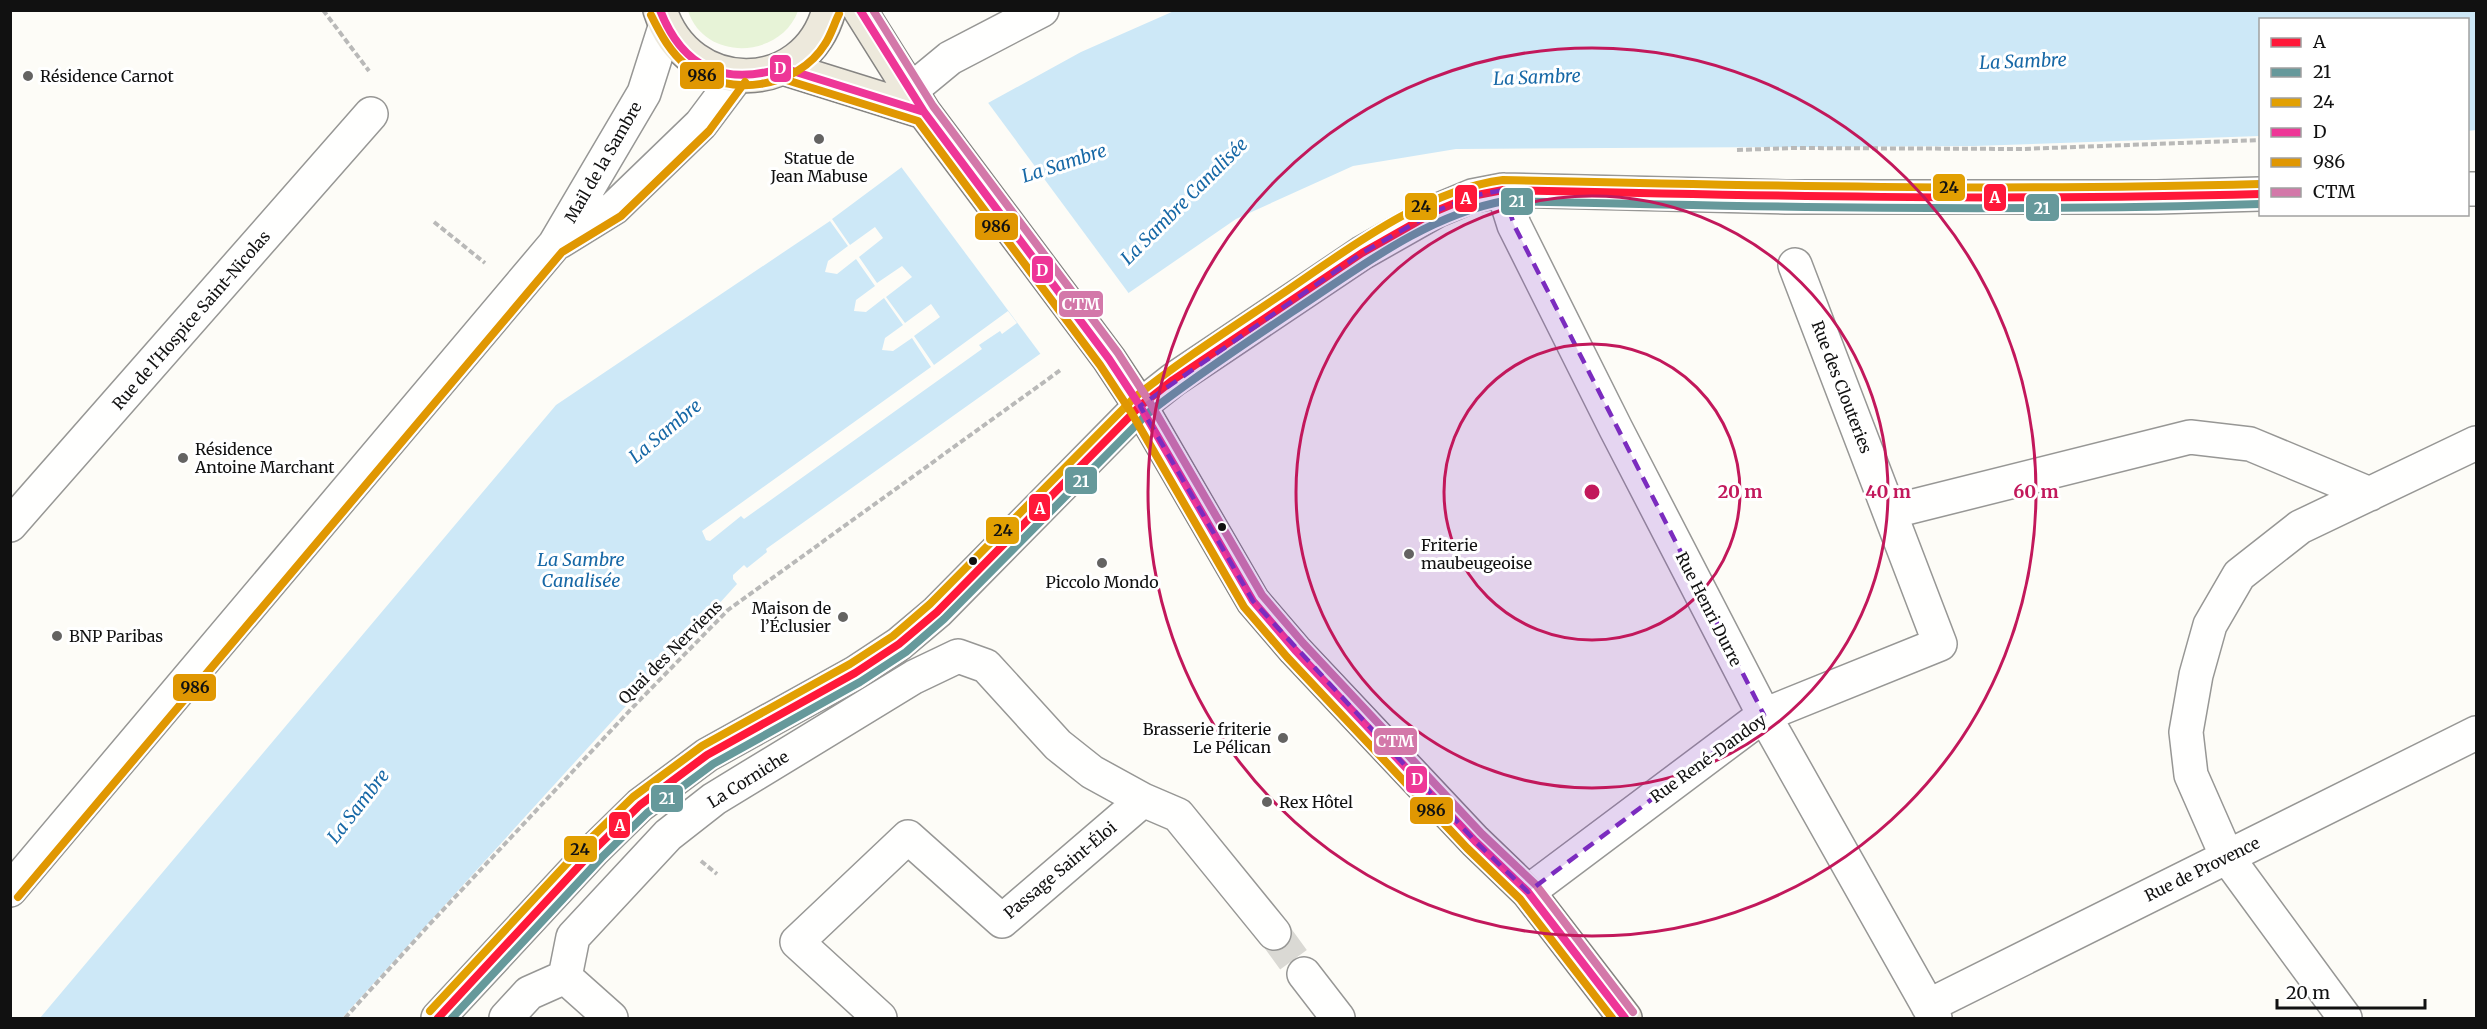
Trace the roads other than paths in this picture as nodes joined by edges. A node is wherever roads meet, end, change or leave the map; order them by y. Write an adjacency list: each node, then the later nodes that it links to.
1 (829, 10): 5 (main road)
2 (860, 10): 7 (main road)
3 (1042, 10): 7 (street)
4 (662, 19): 6 (main road); 11 (street, Mail de la Sambre)
5 (783, 68): 6 (main road); 7 (main road)
6 (737, 76): 11 (street)
7 (922, 108): 13 (main road)
8 (371, 114): 17 (street, Rue de l'Hospice Saint-Nicolas)
9 (1503, 190): 10 (street); 13 (street); 19 (street, Rue Henri Durre)
10 (2259, 194)
11 (555, 244): 23 (street, Mail de la Sambre)
12 (1795, 265): 16 (street, Rue des Clouteries)
13 (1140, 406): 24 (main road); 29 (street)
14 (2476, 443): 15 (street)
15 (2370, 494): 16 (street); 22 (street)
16 (1890, 512): 18 (street, Rue des Clouteries)
17 (10, 525)
18 (1940, 644): 19 (street, Rue René-Dandoy)
19 (1764, 715): 24 (street, Rue René-Dandoy); 28 (street, Rue Henri Durre)
20 (2476, 733): 22 (street, Rue de Provence)
21 (1143, 800): 25 (street); 27 (street, La Corniche); 32 (street, Passage Saint-Éloi)
22 (2227, 857): 28 (street, Rue de Provence); 35 (street)
23 (10, 890)
24 (1528, 892): 34 (main road)
25 (1274, 933)
26 (1304, 974): 33 (street)
27 (565, 977): 30 (street); 31 (street)
28 (1931, 1012)
29 (438, 1018)
30 (506, 1018)
31 (610, 1018)
32 (880, 1018)
33 (1338, 1018)
34 (1625, 1018)
35 (2345, 1018)

